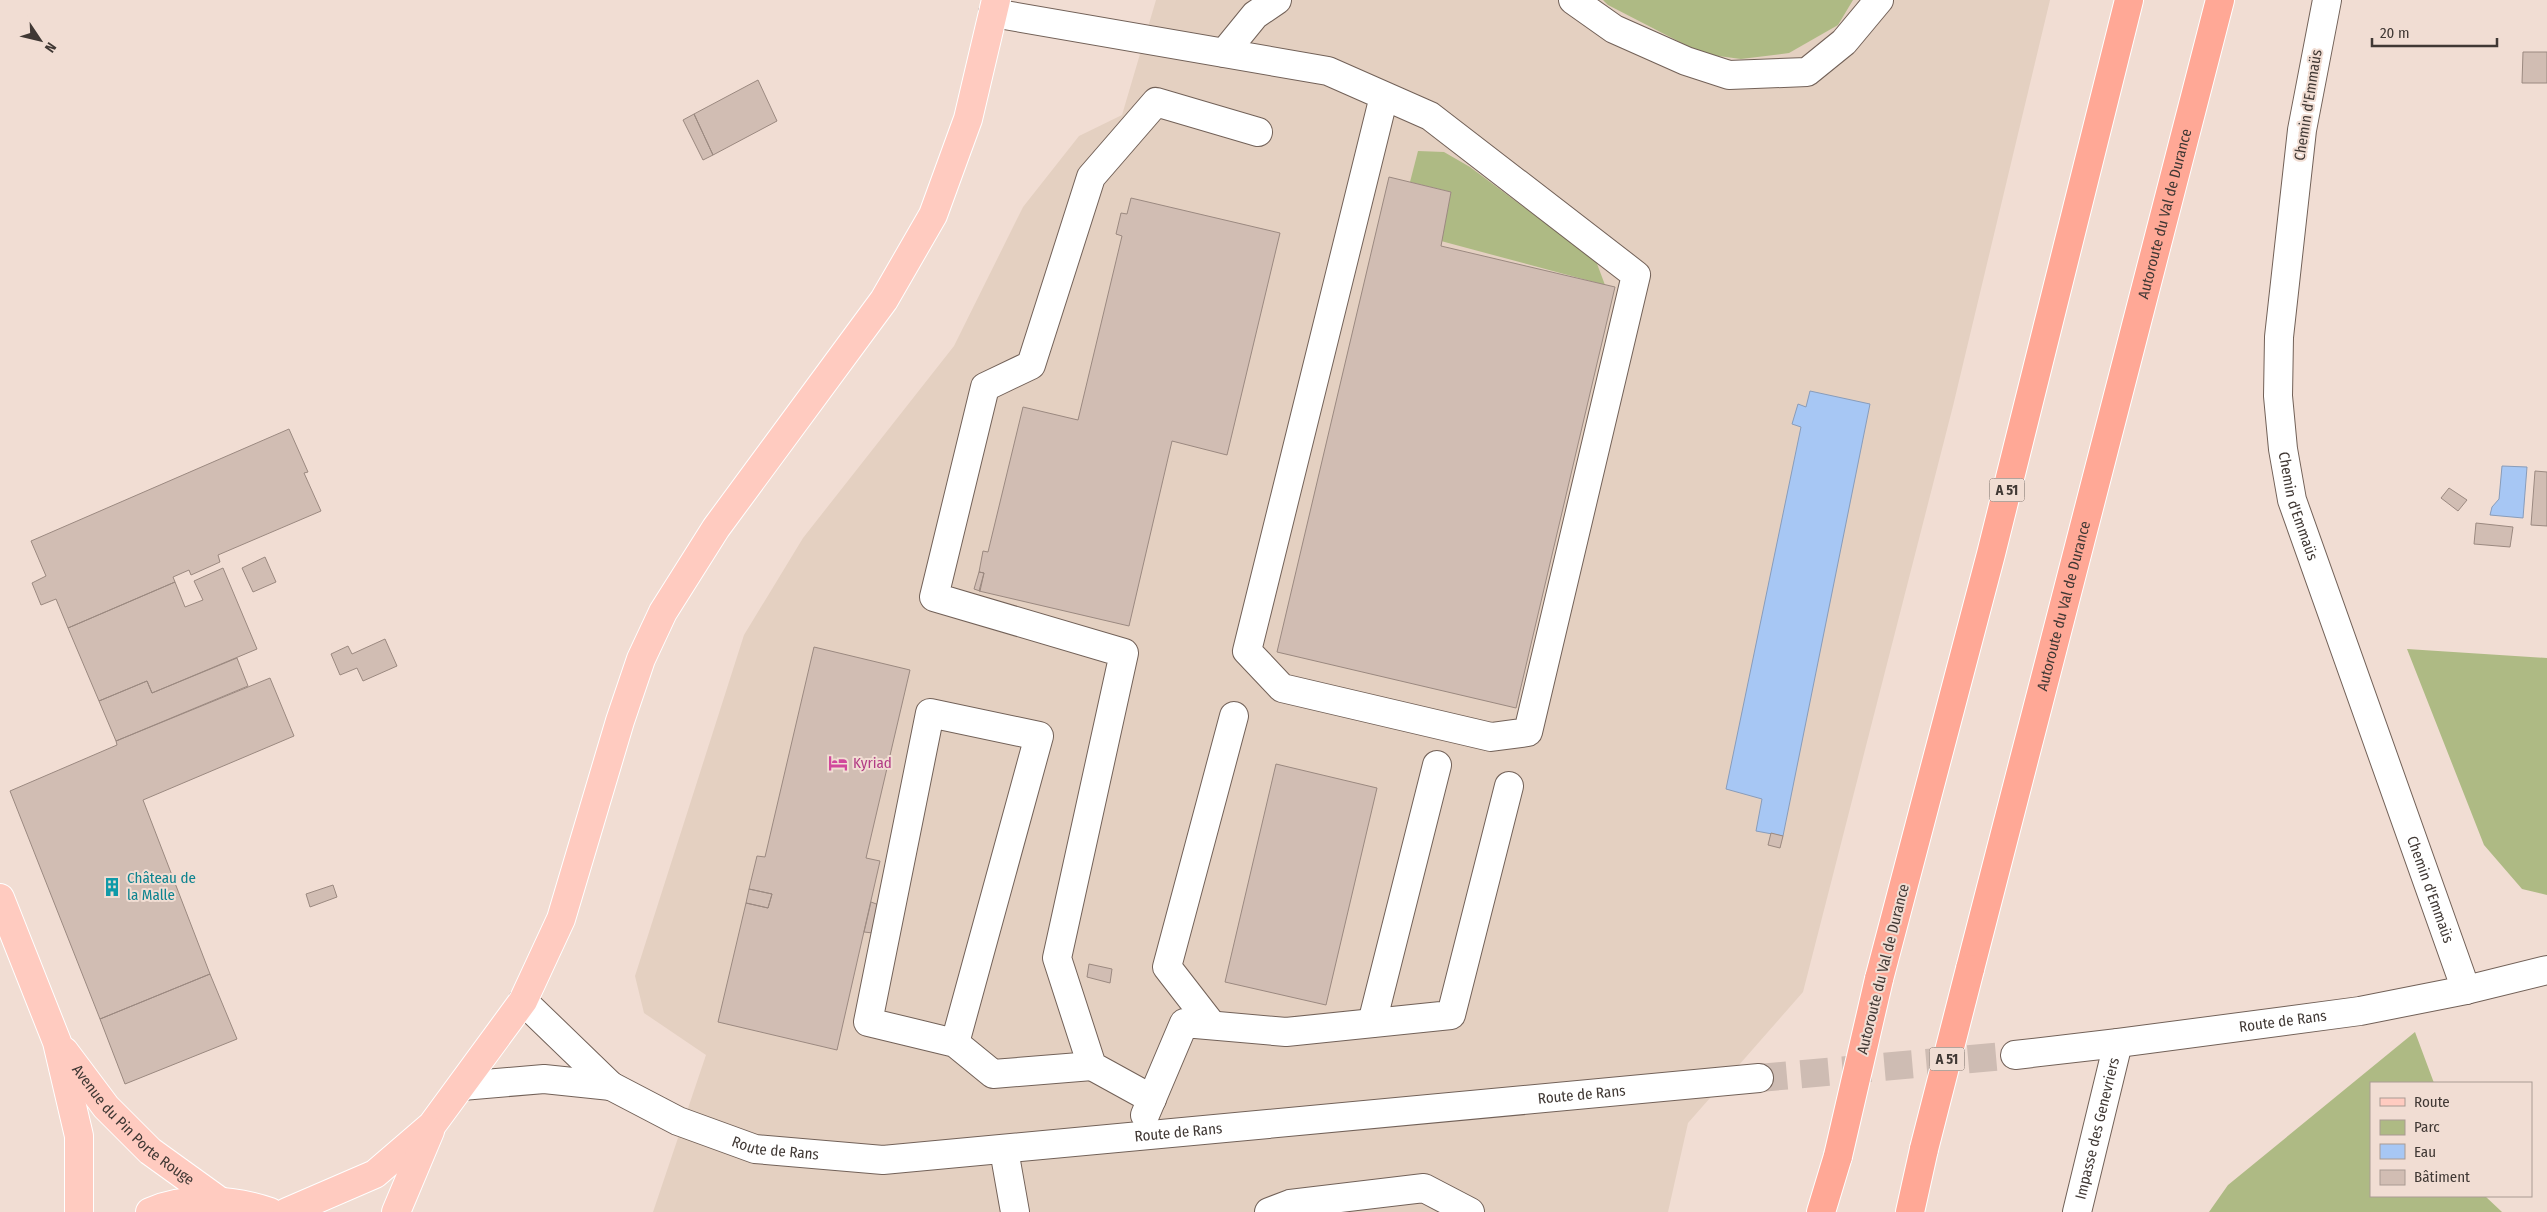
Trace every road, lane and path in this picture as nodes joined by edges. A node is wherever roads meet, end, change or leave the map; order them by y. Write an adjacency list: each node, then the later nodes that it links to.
1 (1277, 0): 8 (street)
2 (1573, 0): 3 (street)
3 (1879, 0)
4 (2129, 0): 41 (highway, Autoroute du Val de Durance / A 51, bridge)
5 (2220, 0): 42 (highway, Autoroute du Val de Durance / A 51, bridge)
6 (2327, 0): 16 (street, Chemin d'Emmaüs)
7 (994, 6): 8 (street); 17 (main road)
8 (1224, 52): 9 (street)
9 (1384, 96): 9 (street)
10 (1258, 132): 24 (street)
11 (1234, 716): 19 (street)
12 (1437, 765): 18 (street)
13 (1509, 786): 18 (street)
14 (0, 898): 20 (main road, Avenue du Pin Porte Rouge)
15 (2547, 970): 16 (street, Route de Rans)
16 (2466, 990): 22 (street, Route de Rans)
17 (523, 1000): 26 (main road); 27 (street, Route de Rans)
18 (1372, 1023): 19 (street)
19 (1212, 1025): 28 (street)
20 (57, 1042): 32 (main road, Avenue du Pin Porte Rouge); 33 (main road, Avenue du Pin Porte Rouge)
21 (955, 1043): 21 (street); 24 (street)
22 (2118, 1043): 23 (street, Route de Rans); 43 (street, Impasse des Genevriers)
23 (2015, 1055)
24 (1092, 1066): 28 (street)
25 (1759, 1078): 30 (street, Route de Rans)
26 (462, 1086): 27 (street, Route de Rans); 29 (main road)
27 (611, 1086): 31 (street, Route de Rans)
28 (1152, 1099): 30 (street)
29 (432, 1125): 36 (main road); 37 (main road)
30 (1136, 1137): 31 (street, Route de Rans)
31 (1004, 1150): 38 (street)
32 (218, 1200): 34 (main road); 35 (main road)
33 (79, 1212)
34 (150, 1212)
35 (270, 1212)
36 (288, 1212)
37 (396, 1212)
38 (1015, 1212)
39 (1269, 1212): 40 (street)
40 (1470, 1212)
41 (1823, 1212)
42 (1910, 1212)
43 (2077, 1212)

